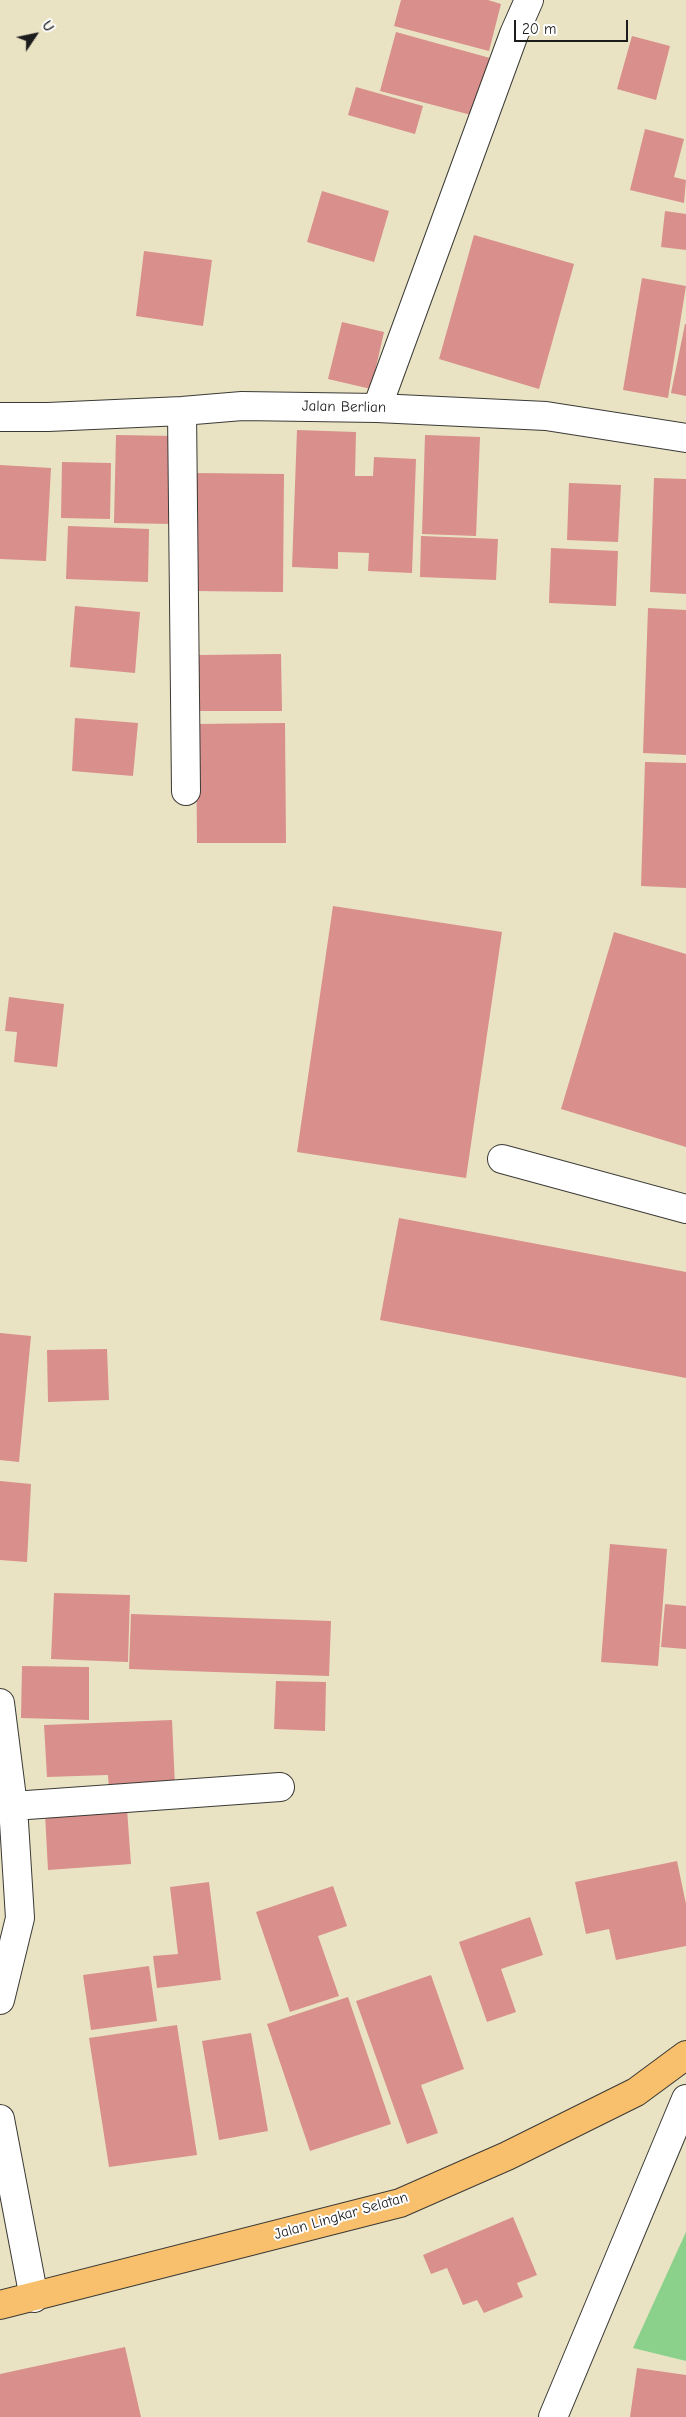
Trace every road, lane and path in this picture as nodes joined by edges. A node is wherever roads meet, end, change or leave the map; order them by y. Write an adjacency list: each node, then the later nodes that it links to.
1 (529, 0): 2 (street)
2 (377, 408): 3 (street, Jalan Berlian); 5 (street, Jalan Berlian)
3 (182, 411): 4 (street, Jalan Berlian); 6 (street)
4 (0, 417)
5 (686, 438)
6 (186, 791)
7 (502, 1159): 8 (street)
8 (686, 1209)
9 (0, 1703): 11 (street)
10 (280, 1787): 11 (street)
11 (13, 1806): 12 (street)
12 (0, 2000)
13 (686, 2055): 16 (highway, Jalan Lingkar Selatan)
14 (686, 2099): 18 (street)
15 (0, 2119): 16 (street)
16 (34, 2298): 17 (highway, Jalan Lingkar Selatan)
17 (0, 2305)
18 (553, 2417)

